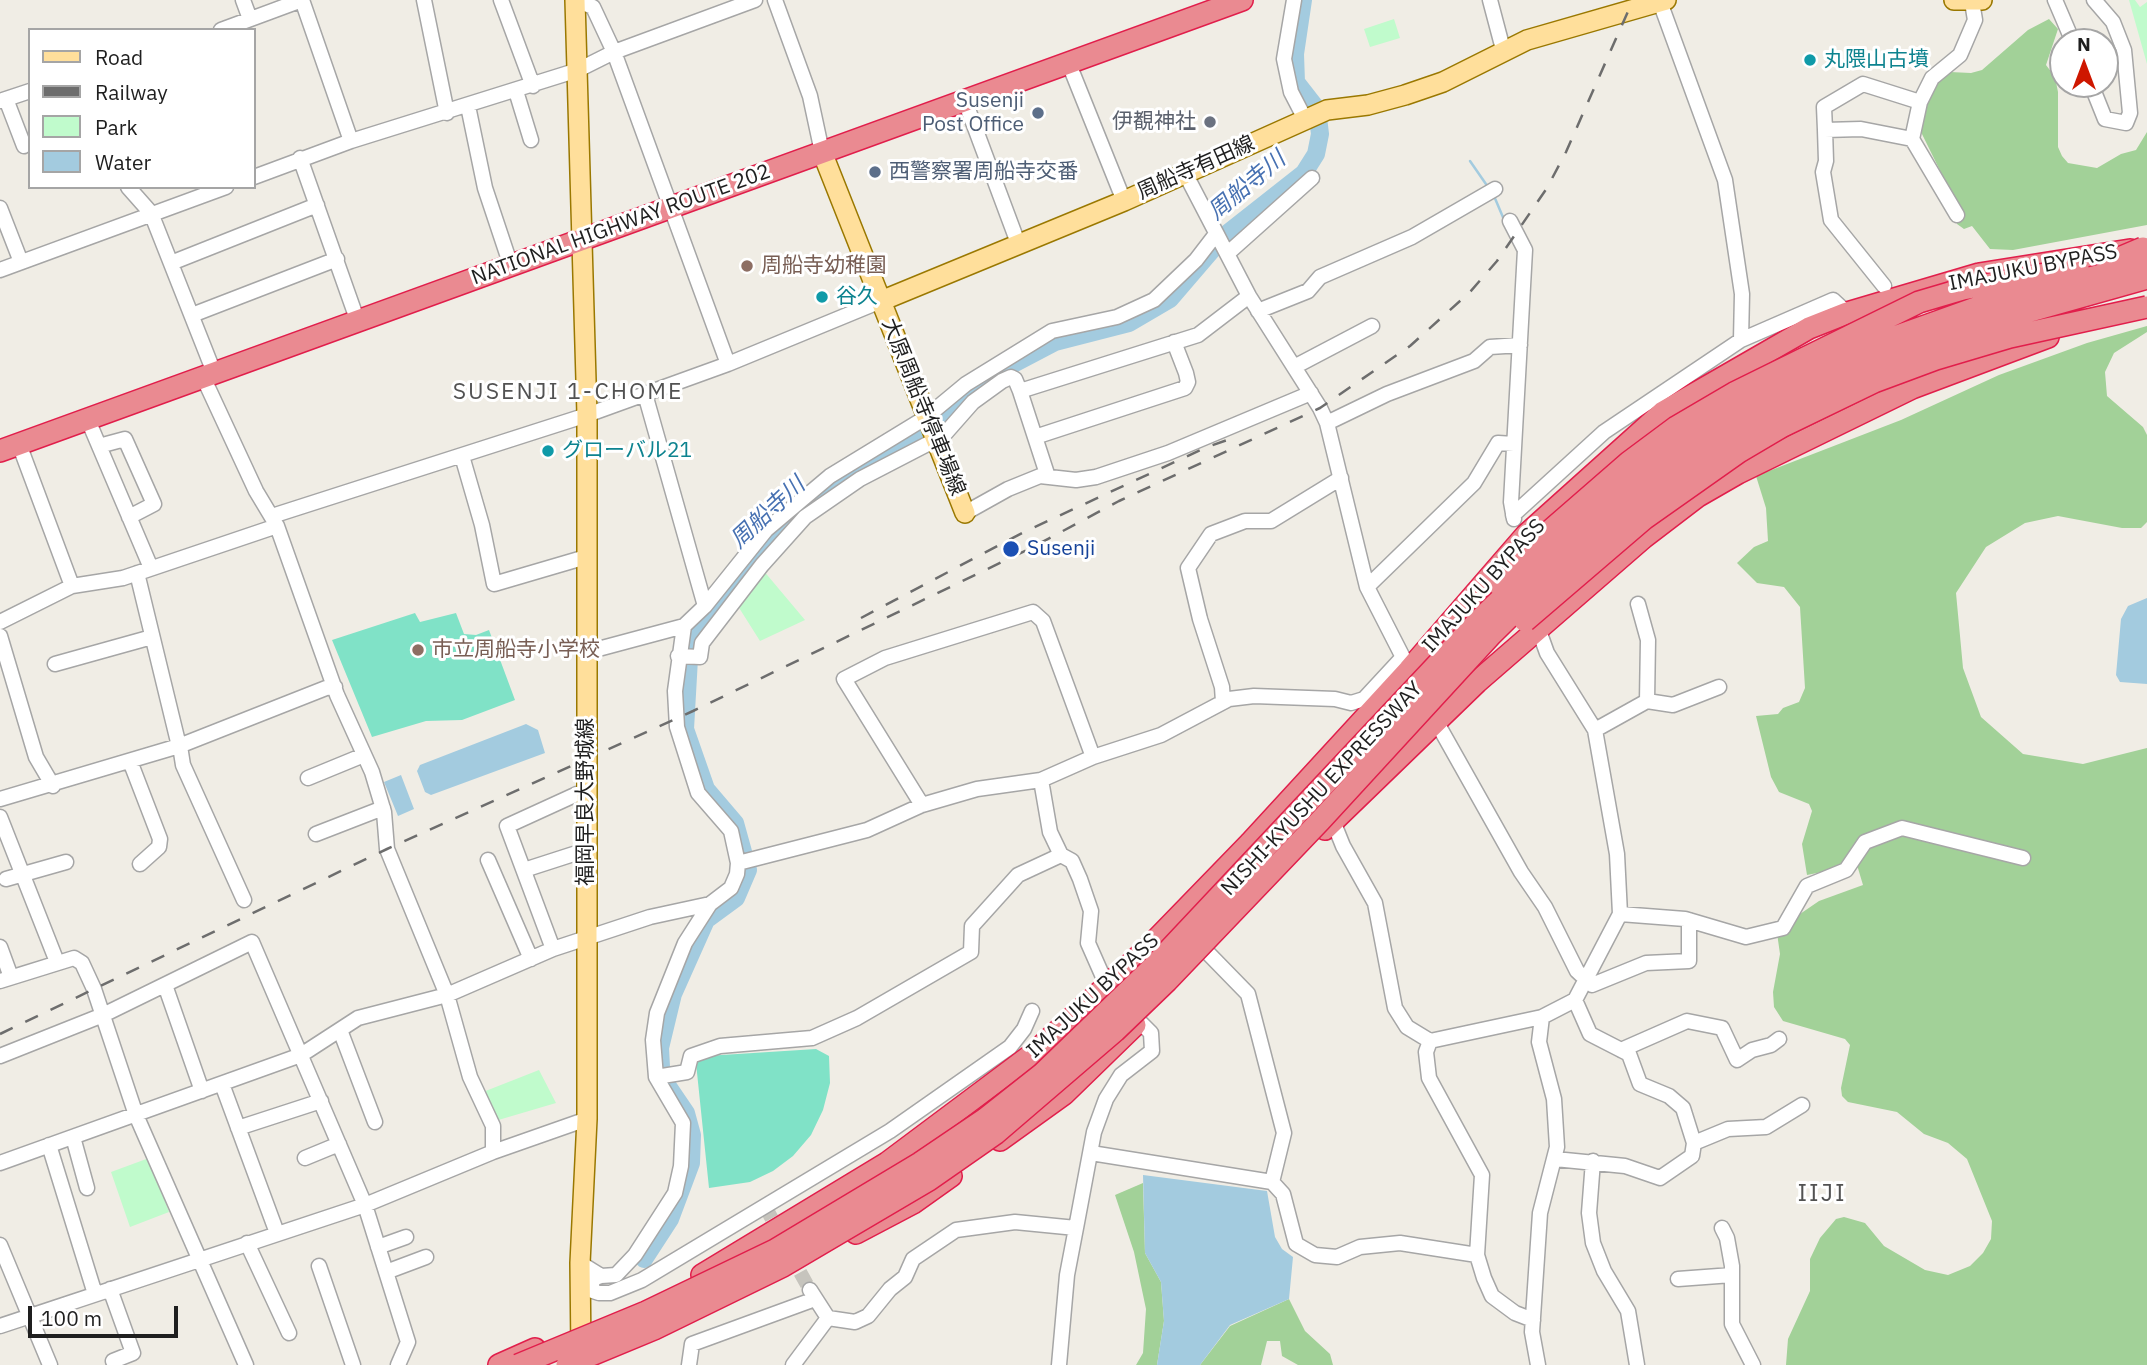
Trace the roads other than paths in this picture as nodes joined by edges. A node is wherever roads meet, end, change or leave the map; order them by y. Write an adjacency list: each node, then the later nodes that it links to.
1 (243, 0): 14 (street)
2 (424, 0): 31 (street)
3 (501, 0): 23 (street)
4 (575, 0): 19 (street); 22 (main road)
5 (755, 0): 19 (street)
6 (775, 0): 38 (street)
7 (1242, 0): 21 (highway, NATIONAL HIGHWAY ROUTE 202)
8 (1294, 0): 32 (street)
9 (1490, 0): 20 (street)
10 (2055, 0): 16 (street)
11 (2094, 0): 17 (street)
12 (1663, 1): 20 (main road, 周船寺有田線); 74 (street)
13 (1970, 1): 29 (street)
14 (250, 19): 15 (street); 36 (street)
15 (226, 28)
16 (2067, 28)
17 (2115, 28)
18 (2119, 37): 26 (street)
19 (614, 52): 22 (street); 49 (street)
20 (1504, 53): 32 (main road, 周船寺有田線)
21 (1069, 64): 28 (highway, NATIONAL HIGHWAY ROUTE 202); 47 (street)
22 (578, 70): 23 (street); 55 (main road)
23 (533, 86): 24 (street)
24 (516, 91): 30 (street); 35 (street)
25 (28, 92): 27 (street)
26 (2097, 98)
27 (3, 100): 37 (street)
28 (965, 101): 38 (highway, NATIONAL HIGHWAY ROUTE 202); 56 (street)
29 (1920, 102): 33 (street); 34 (street)
30 (468, 106): 31 (street); 62 (street)
31 (447, 113): 36 (street)
32 (1305, 119): 40 (main road, 周船寺有田線)
33 (1825, 130): 34 (street); 65 (street)
34 (1912, 139): 52 (street)
35 (531, 140)
36 (351, 141): 39 (street)
37 (24, 146)
38 (822, 152): 49 (highway, NATIONAL HIGHWAY ROUTE 202); 67 (main road)
39 (300, 158): 41 (street); 48 (street)
40 (1185, 173): 47 (main road, 周船寺有田線); 54 (street)
41 (256, 176)
42 (1312, 178): 57 (street)
43 (130, 189): 51 (street)
44 (215, 189): 46 (street)
45 (1492, 191): 69 (street)
46 (194, 193): 51 (street)
47 (1124, 201): 56 (main road, 周船寺有田線)
48 (317, 205): 59 (street); 61 (street)
49 (669, 207): 55 (highway, NATIONAL HIGHWAY ROUTE 202); 77 (street)
50 (0, 208): 60 (street)
51 (151, 213): 60 (street); 61 (street)
52 (1957, 215)
53 (1510, 221): 76 (street)
54 (1216, 234): 57 (street); 86 (street)
55 (582, 239): 62 (highway, NATIONAL HIGHWAY ROUTE 202); 83 (main road, 福岡早良大野城線)
56 (1018, 243): 67 (main road, 周船寺有田線)
57 (1225, 251): 66 (street)
58 (2146, 253): 70 (highway, IMAJUKU BYPASS); 221 (highway, NISHI-KYUSHU EXPRESSWAY, bridge)
59 (337, 259): 71 (street); 72 (street)
60 (21, 262): 63 (street)
61 (171, 263): 71 (street)
62 (511, 266): 72 (highway, NATIONAL HIGHWAY ROUTE 202)
63 (0, 270)
64 (2147, 278): 130 (highway, NISHI-KYUSHU EXPRESSWAY, bridge)
65 (1884, 286)
66 (1249, 296): 69 (street); 75 (street)
67 (881, 301): 77 (street); 86 (main road, 大原周船寺停車場線)
68 (2147, 307): 105 (highway); 130 (highway, bridge)
69 (1258, 311): 78 (street)
70 (1847, 313): 74 (street); 111 (highway, IMAJUKU BYPASS)
71 (192, 315): 79 (street)
72 (358, 322): 79 (highway, NATIONAL HIGHWAY ROUTE 202)
73 (1373, 326): 78 (street)
74 (1741, 340): 88 (street)
75 (1174, 342): 80 (street); 87 (street)
76 (1520, 345): 85 (street); 88 (street)
77 (728, 364): 82 (street)
78 (1294, 367): 81 (street)
79 (209, 377): 84 (highway, NATIONAL HIGHWAY ROUTE 202); 96 (street)
80 (1020, 391): 86 (street); 87 (street)
81 (1311, 393): 85 (street); 92 (street)
82 (645, 394): 83 (street); 102 (street)
83 (587, 415): 91 (street); 97 (main road, 福岡早良大野城線)
84 (88, 420): 89 (street); 90 (highway, NATIONAL HIGHWAY ROUTE 202)
85 (1327, 423): 93 (street)
86 (929, 427): 94 (main road, 大原周船寺停車場線); 102 (street); 109 (street)
87 (1035, 437): 92 (street)
88 (1514, 444): 100 (street)
89 (99, 446): 95 (street); 95 (street)
90 (9, 448): 99 (street)
91 (462, 456): 96 (street); 97 (street)
92 (1048, 477): 94 (street)
93 (1341, 478): 100 (street); 115 (street)
94 (965, 513)
95 (129, 517): 98 (street)
96 (274, 521): 98 (street); 112 (street)
97 (586, 557): 108 (main road, 福岡早良大野城線)
98 (144, 571): 99 (street); 107 (street)
99 (72, 586): 103 (street)
100 (1367, 587): 111 (street)
101 (1638, 604): 114 (street)
102 (705, 606): 104 (street)
103 (0, 622)
104 (684, 626): 108 (street); 109 (street)
105 (1538, 628): 116 (highway); 117 (street)
106 (0, 636): 124 (street)
107 (152, 637): 110 (street); 118 (street)
108 (587, 652): 125 (main road, 福岡早良大野城線)
109 (685, 656): 137 (street)
110 (55, 664)
111 (1405, 664): 115 (street); 116 (street); 155 (highway, IMAJUKU BYPASS)
112 (335, 687): 118 (street); 119 (street)
113 (1718, 687): 114 (street)
114 (1647, 701): 117 (street)
115 (1223, 702): 120 (street)
116 (1436, 722): 130 (highway); 152 (street)
117 (1595, 730): 144 (street)
118 (179, 746): 121 (street); 142 (street)
119 (364, 755): 122 (street); 128 (street)
120 (1093, 757): 123 (street); 127 (street)
121 (130, 761): 124 (street); 138 (street)
122 (308, 778)
123 (1041, 780): 127 (street); 133 (street)
124 (53, 786): 126 (street)
125 (587, 793): 132 (main road, 福岡早良大野城線); 139 (street)
126 (0, 799)
127 (922, 805): 137 (street)
128 (383, 808): 131 (street); 156 (street)
129 (0, 817): 140 (street)
130 (1327, 821): 149 (highway); 164 (street); 222 (highway, NISHI-KYUSHU EXPRESSWAY, bridge)
131 (316, 834)
132 (586, 850): 139 (street); 146 (main road, 福岡早良大野城線)
133 (1060, 855): 155 (street); 168 (street)
134 (2023, 858): 145 (street)
135 (488, 860): 150 (street)
136 (66, 862): 140 (street)
137 (738, 863): 143 (street)
138 (140, 864)
139 (524, 870): 148 (street)
140 (23, 875): 141 (street); 151 (street)
141 (6, 879)
142 (244, 900)
143 (710, 904): 146 (street); 168 (street)
144 (1620, 914): 145 (street); 152 (street)
145 (1689, 920): 152 (street)
146 (586, 938): 148 (street); 174 (main road, 福岡早良大野城線)
147 (0, 947): 153 (street)
148 (553, 949): 150 (street)
149 (1207, 952): 161 (highway); 187 (street)
150 (531, 959): 156 (street)
151 (57, 962): 153 (street); 159 (street)
152 (1584, 978): 157 (street)
153 (6, 979)
154 (165, 985): 159 (street); 166 (street); 170 (street)
155 (1107, 986): 213 (highway, IMAJUKU BYPASS)
156 (447, 995): 162 (street); 181 (street)
157 (1575, 1000): 160 (street); 165 (street)
158 (1031, 1011): 205 (street)
159 (103, 1016): 167 (street); 173 (street)
160 (1542, 1017): 164 (street); 185 (street)
161 (1139, 1021): 182 (street); 223 (highway)
162 (340, 1030): 166 (street); 175 (street)
163 (1779, 1039): 165 (street)
164 (1430, 1041): 197 (street)
165 (1621, 1050): 178 (street)
166 (301, 1055): 169 (street); 171 (street)
167 (0, 1056)
168 (656, 1077): 205 (street)
169 (222, 1084): 170 (street); 176 (street)
170 (202, 1091): 173 (street)
171 (321, 1101): 176 (street); 179 (street)
172 (1802, 1105): 178 (street)
173 (136, 1115): 177 (street); 199 (street)
174 (587, 1119): 181 (street); 200 (main road, 福岡早良大野城線)
175 (375, 1122)
176 (238, 1128): 192 (street)
177 (72, 1137): 180 (street); 188 (street)
178 (1694, 1143): 186 (street)
179 (339, 1144): 184 (street); 189 (street)
180 (49, 1145): 183 (street); 208 (street)
181 (494, 1152): 189 (street)
182 (1091, 1153): 187 (street); 190 (street)
183 (2, 1158)
184 (305, 1158)
185 (1556, 1159): 186 (street); 211 (street)
186 (1593, 1161): 228 (street)
187 (1272, 1182): 197 (street)
188 (87, 1188)
189 (365, 1205): 192 (street); 196 (street)
190 (1076, 1228): 210 (street); 226 (street)
191 (1722, 1228): 204 (street)
192 (277, 1233): 194 (street)
193 (407, 1237): 196 (street)
194 (247, 1243): 199 (street); 214 (street)
195 (0, 1245): 202 (street)
196 (378, 1247): 203 (street)
197 (1477, 1255): 211 (street)
198 (426, 1258): 203 (street)
199 (198, 1259): 207 (street); 217 (street)
200 (580, 1263): 205 (street); 213 (main road, 福岡早良大野城線)
201 (319, 1266): 218 (street)
202 (4, 1270): 209 (street)
203 (386, 1272): 219 (street)
204 (1732, 1275): 206 (street); 229 (street)
205 (601, 1276)
206 (1678, 1279)
207 (110, 1289): 208 (street); 215 (street)
208 (95, 1294): 209 (street)
209 (30, 1317): 212 (street); 216 (street)
210 (828, 1318): 224 (street); 225 (street)
211 (1533, 1320): 227 (street)
212 (0, 1326)
213 (580, 1330): 220 (highway, IMAJUKU BYPASS); 223 (main road, 福岡早良大野城線)
214 (289, 1332)
215 (113, 1361)
216 (50, 1365)
217 (246, 1365)
218 (353, 1365)
219 (398, 1365)
220 (499, 1365)
221 (518, 1365)
222 (567, 1365)
223 (584, 1365)
224 (689, 1365)
225 (793, 1365)
226 (1059, 1365)
227 (1538, 1365)
228 (1637, 1365)
229 (1753, 1365)

